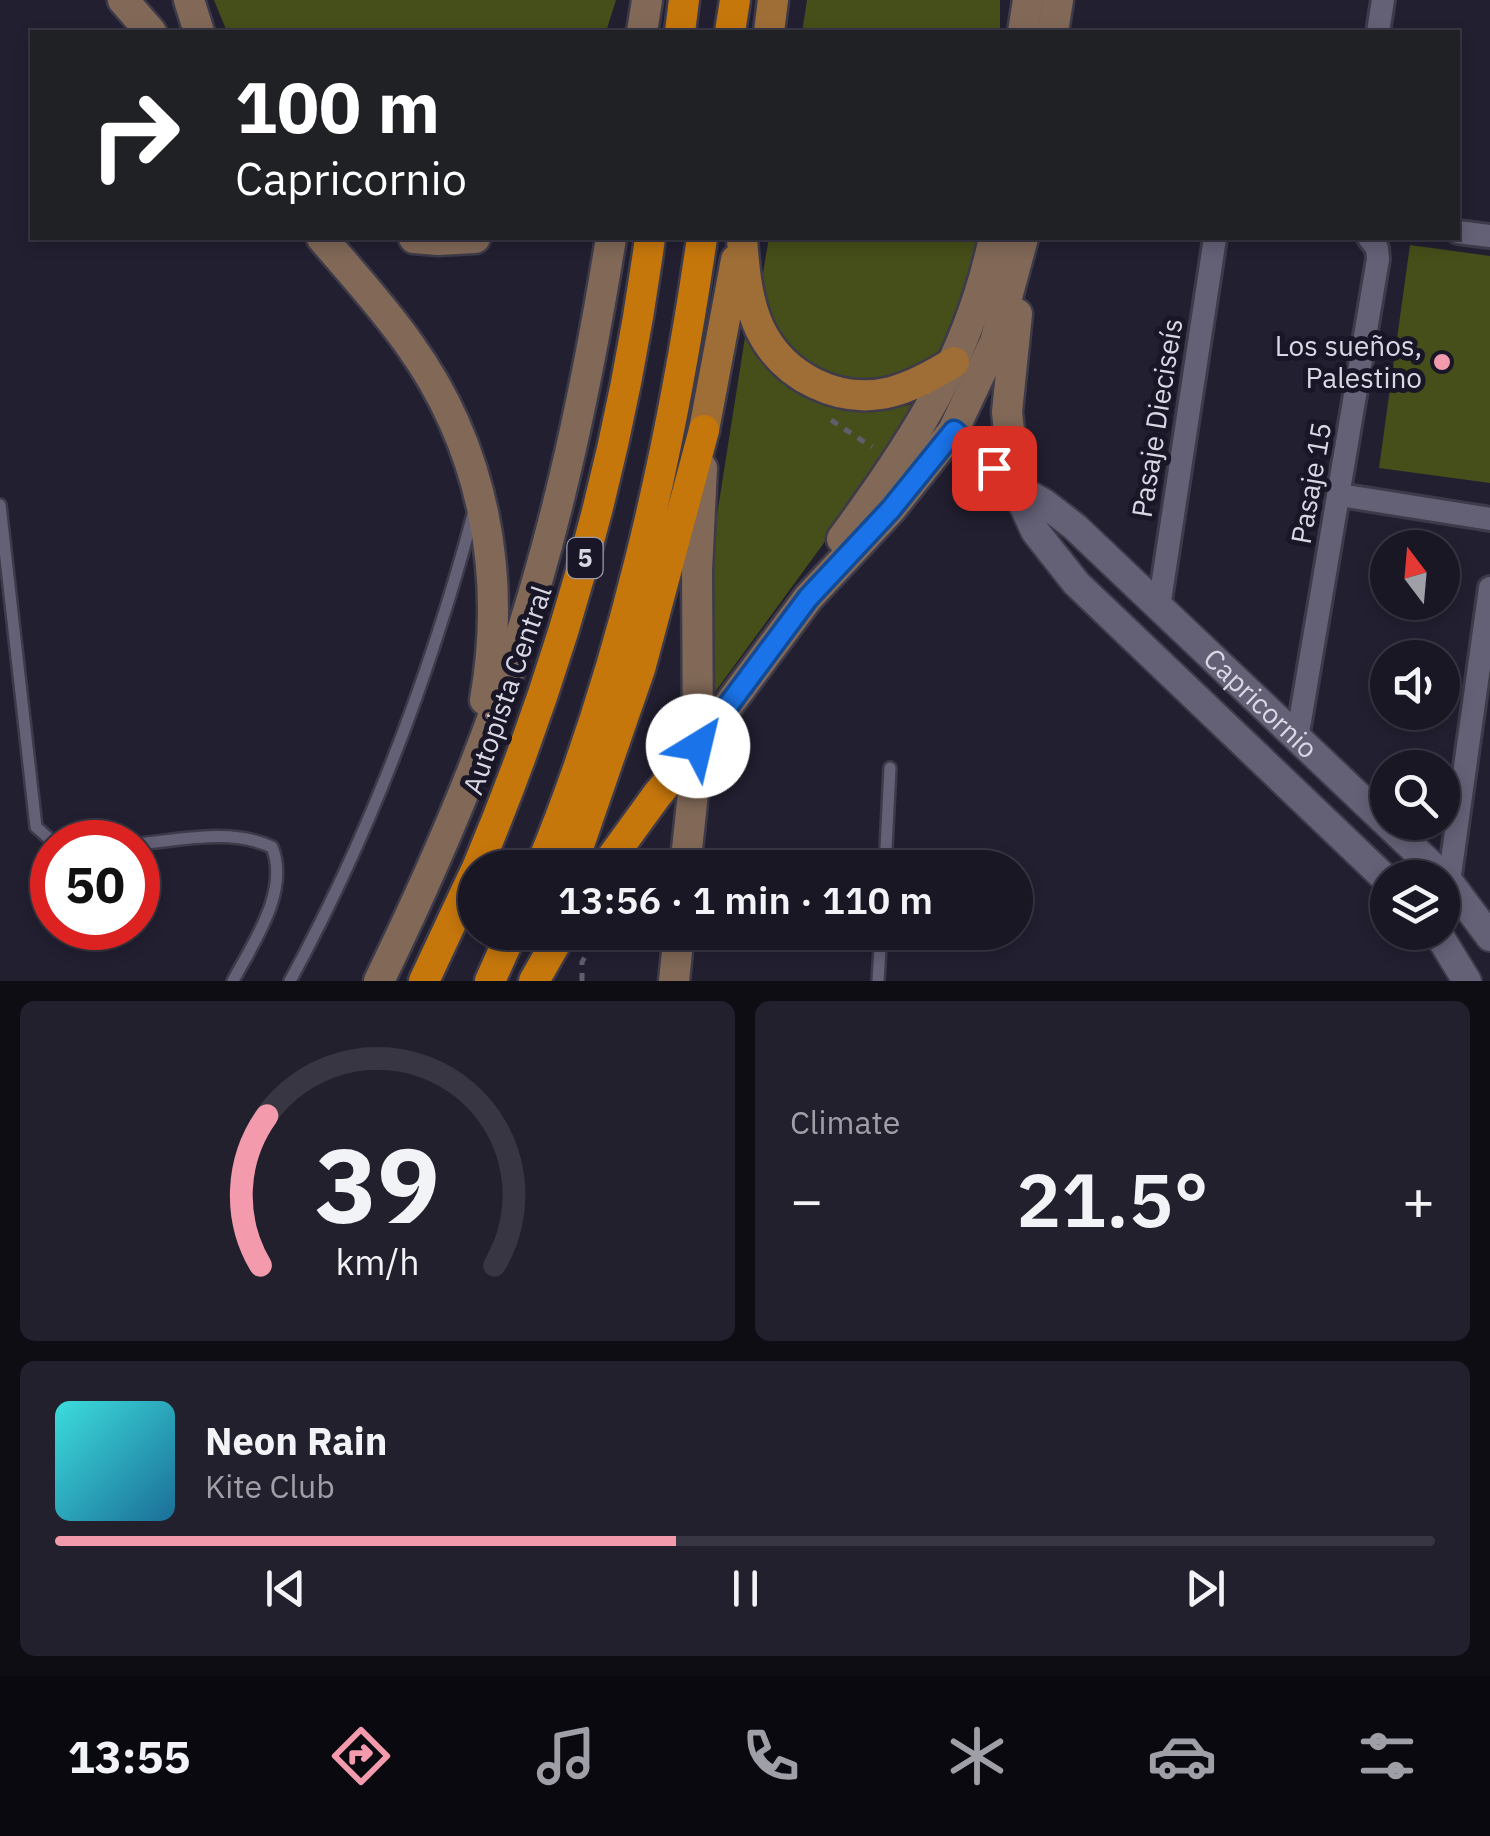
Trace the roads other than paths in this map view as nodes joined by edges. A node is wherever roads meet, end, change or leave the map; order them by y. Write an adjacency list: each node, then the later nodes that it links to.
1 (123, 0): 9 (main road)
2 (189, 0): 10 (main road)
3 (684, 0): 11 (highway)
4 (735, 0): 12 (highway)
5 (773, 0): 13 (main road)
6 (1058, 0): 8 (main road)
7 (1383, 0): 14 (street)
8 (1030, 17)
9 (148, 30)
10 (198, 30)
11 (680, 30)
12 (730, 30)
13 (769, 30)
14 (1378, 30)
15 (1460, 232): 16 (street)
16 (1490, 236)
17 (324, 240): 31 (main road)
18 (610, 240): 41 (main road)
19 (650, 240): 44 (highway, Autopista Central / 5)
20 (702, 240): 45 (highway, 5)
21 (741, 240): 26 (main road)
22 (741, 240): 27 (main road)
23 (1013, 240): 26 (main road); 28 (main road); 30 (main road)
24 (1215, 240): 37 (street, Pasaje Dieciseís)
25 (1369, 240): 32 (street, Pasaje 15)
26 (954, 362): 28 (main road); 29 (main road)
27 (704, 430): 39 (main road); 46 (highway)
28 (954, 431): 29 (main road); 30 (street, Capricornio); 36 (main road)
29 (907, 449): 36 (main road)
30 (1015, 487): 37 (street, Capricornio); 52 (street, Capricornio)
31 (479, 490): 41 (main road); 63 (lane)
32 (1340, 495): 34 (street); 38 (street, Pasaje 15)
33 (0, 505): 42 (lane)
34 (1490, 519)
35 (1490, 588): 51 (street)
36 (808, 598): 39 (main road)
37 (1159, 607): 38 (street, Capricornio)
38 (1297, 739): 50 (street, Capricornio)
39 (698, 746): 47 (highway); 48 (main road)
40 (890, 768): 49 (lane)
41 (468, 783): 64 (main road)
42 (35, 820)
43 (160, 842): 62 (lane)
44 (484, 850)
45 (546, 850)
46 (576, 850)
47 (617, 850)
48 (688, 850)
49 (885, 850)
50 (1413, 860)
51 (1451, 860)
52 (1370, 865)
53 (458, 908): 65 (highway, Autopista Central / 5)
54 (1481, 910): 55 (street)
55 (1490, 937)
56 (504, 950): 66 (highway)
57 (537, 950): 67 (highway)
58 (552, 950): 68 (highway)
59 (677, 950): 69 (main road)
60 (880, 950): 70 (lane)
61 (1448, 950): 71 (street)
62 (233, 981)
63 (290, 981)
64 (378, 981)
65 (424, 981)
66 (490, 981)
67 (524, 981)
68 (534, 981)
69 (674, 981)
70 (878, 981)
71 (1467, 981)

